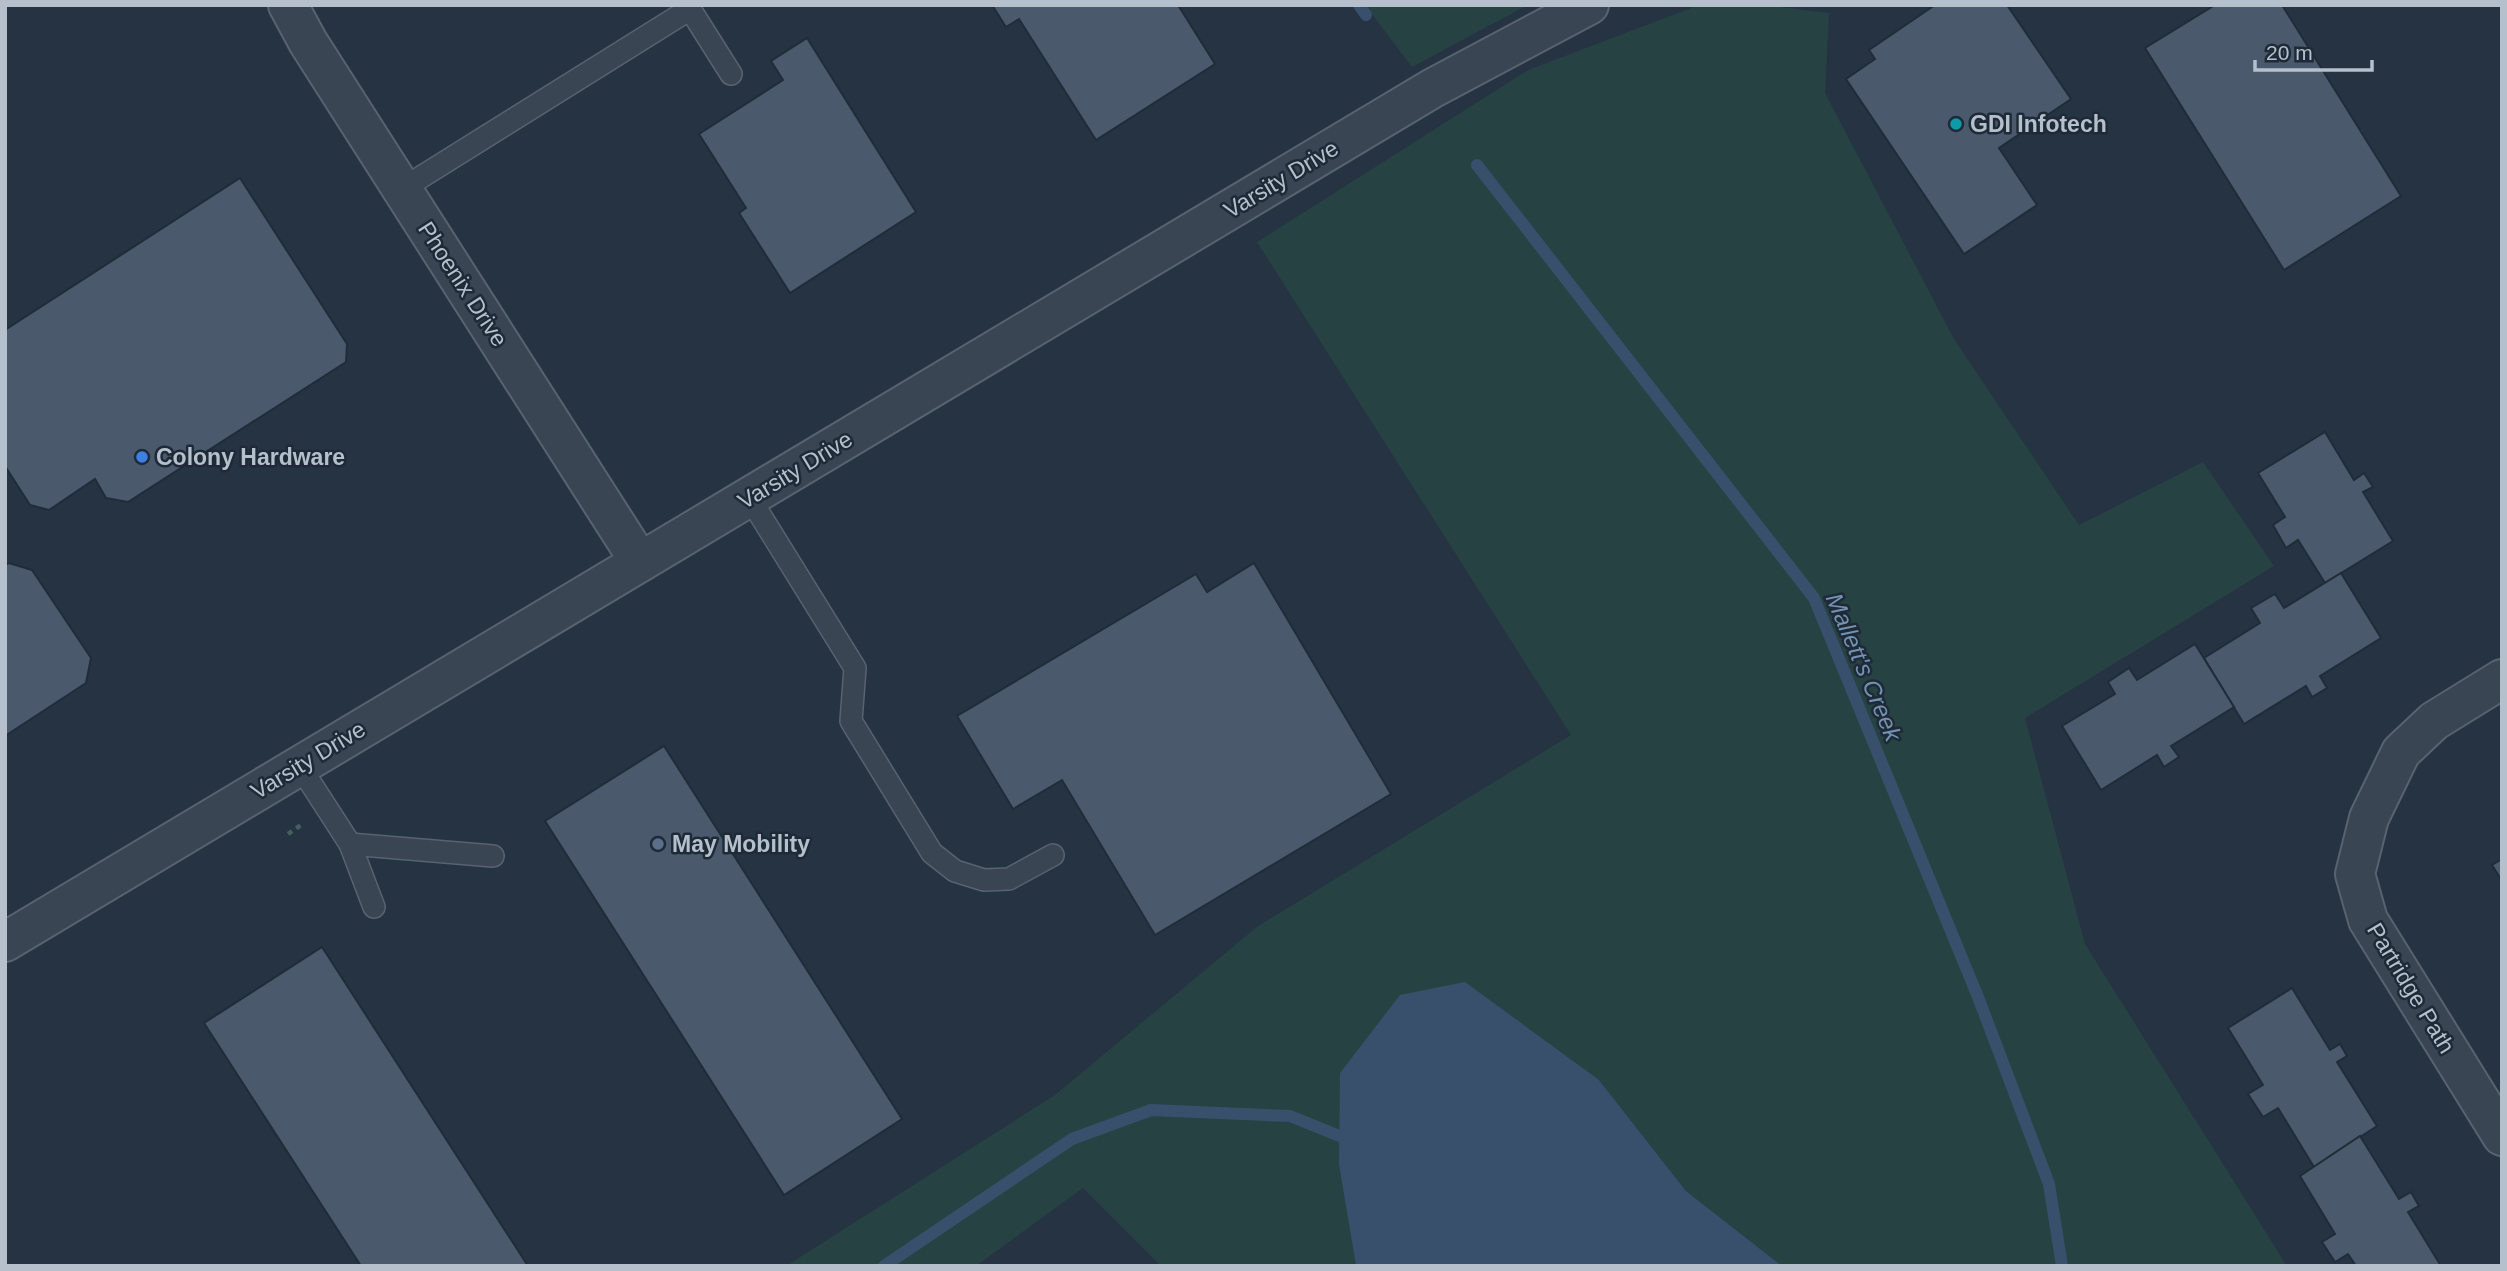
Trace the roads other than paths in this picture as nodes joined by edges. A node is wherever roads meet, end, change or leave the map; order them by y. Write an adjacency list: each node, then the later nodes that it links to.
1 (288, 5): 4 (street, Phoenix Drive)
2 (1589, 5): 5 (street, Varsity Drive)
3 (731, 74): 4 (lane)
4 (402, 189): 6 (street, Phoenix Drive)
5 (750, 497): 6 (street, Varsity Drive); 10 (lane)
6 (640, 562): 8 (street, Varsity Drive)
7 (2502, 679): 14 (street, Partridge Path)
8 (299, 765): 9 (lane); 13 (street, Varsity Drive)
9 (350, 844): 11 (lane); 12 (lane)
10 (1053, 855)
11 (493, 856)
12 (374, 907)
13 (5, 942)
14 (2502, 1136)

